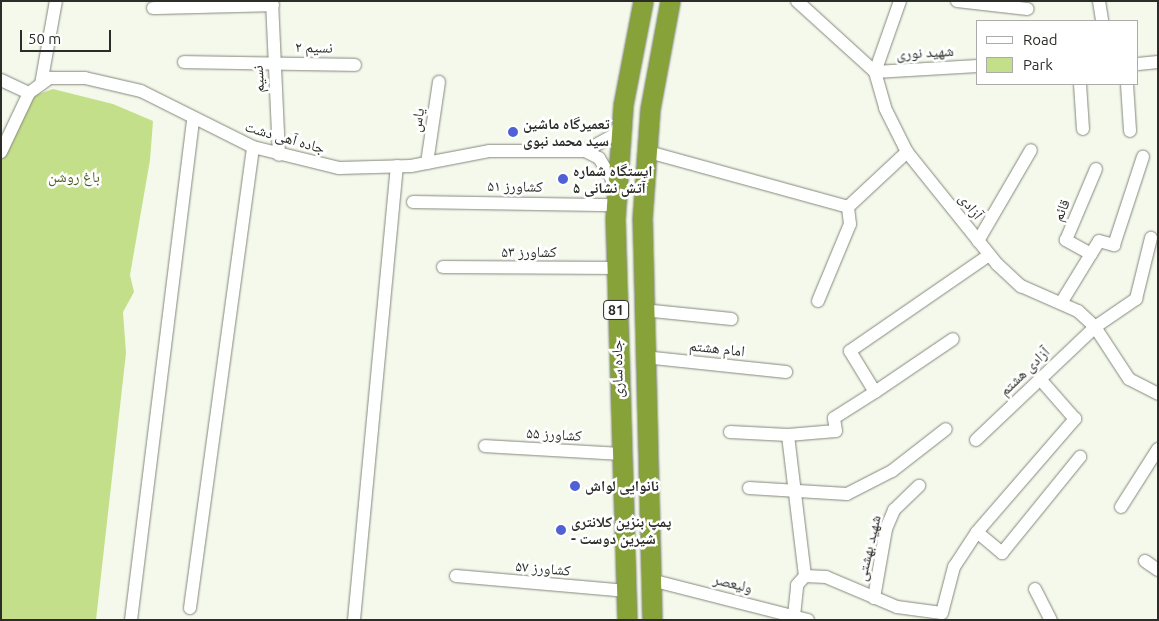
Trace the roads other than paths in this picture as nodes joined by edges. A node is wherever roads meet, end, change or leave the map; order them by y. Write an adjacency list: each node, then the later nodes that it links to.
1 (56, 1): 22 (street)
2 (643, 1): 26 (highway, جاده ساری / 81)
3 (670, 1): 32 (highway, جاده ساری / 81)
4 (797, 1): 9 (street)
5 (900, 1): 19 (street)
6 (957, 1): 11 (street)
7 (1099, 1): 12 (street)
8 (272, 3): 10 (street); 14 (street, نسیم)
9 (810, 6): 19 (street)
10 (153, 8)
11 (1028, 9)
12 (1102, 20)
13 (184, 62): 14 (street, نسیم ۲)
14 (274, 62): 17 (street, نسیم ۲); 36 (street, نسیم)
15 (1158, 62): 16 (street)
16 (1139, 64)
17 (354, 65)
18 (976, 66): 19 (street, شهید نوری)
19 (875, 72): 35 (street, آزادی)
20 (1, 80): 25 (street)
21 (439, 82): 38 (street, یاس)
22 (42, 84): 25 (street, جاده آهی دشت); 27 (street, جاده آهی دشت)
23 (1080, 85): 28 (street)
24 (1127, 85): 29 (street)
25 (29, 93): 33 (street, جاده آهی دشت)
26 (622, 120): 34 (street); 41 (highway, جاده ساری / 81)
27 (193, 121): 30 (street, جاده آهی دشت); 85 (street)
28 (1083, 129)
29 (1130, 131)
30 (253, 147): 36 (street, جاده آهی دشت); 83 (street)
31 (1032, 150): 46 (street)
32 (646, 151): 44 (street); 53 (highway, جاده ساری / 81)
33 (1, 152)
34 (585, 152): 38 (street, جاده آهی دشت); 41 (street)
35 (907, 152): 44 (street); 46 (street, آزادی)
36 (279, 155): 39 (street, جاده آهی دشت)
37 (1143, 157): 47 (street)
38 (427, 163): 39 (street, جاده آهی دشت)
39 (397, 166): 86 (street)
40 (1096, 169): 47 (street, قائم)
41 (616, 186): 43 (highway, جاده ساری / 81)
42 (413, 202): 43 (street, کشاورز ۵۱)
43 (615, 205): 50 (highway, جاده ساری / 81)
44 (848, 206): 51 (street)
45 (1150, 238): 55 (street, آزادی هشتم)
46 (978, 241): 48 (street, آزادی)
47 (1091, 254): 52 (street)
48 (990, 255): 52 (street, آزادی); 60 (street)
49 (443, 267): 50 (street, کشاورز ۵۳)
50 (616, 268): 68 (highway, جاده ساری / 81)
51 (818, 301)
52 (1061, 303): 55 (street, آزادی)
53 (644, 310): 54 (street); 57 (highway, جاده ساری / 81)
54 (732, 318)
55 (1095, 327): 59 (street, آزادی هشتم); 61 (street, آزادی)
56 (953, 339): 60 (street)
57 (644, 357): 58 (street, امام هشتم); 79 (highway, جاده ساری / 81)
58 (786, 372)
59 (1040, 378): 65 (street, آزادی هشتم); 74 (street)
60 (875, 392): 64 (street)
61 (1158, 394)
62 (946, 429): 72 (street)
63 (730, 432): 64 (street)
64 (788, 435): 72 (street)
65 (976, 440)
66 (485, 446): 68 (street, کشاورز ۵۵)
67 (1158, 449): 73 (street)
68 (620, 454): 81 (highway, جاده ساری / 81)
69 (1080, 457): 74 (street)
70 (919, 486): 82 (street, شهید بهشتی)
71 (749, 488): 72 (street)
72 (795, 490): 78 (street)
73 (1121, 507)
74 (977, 532): 82 (street)
75 (1145, 561): 76 (street)
76 (1158, 570)
77 (456, 576): 81 (street, کشاورز ۵۷)
78 (806, 576): 82 (street); 84 (street)
79 (651, 580): 84 (street, ولیعصر); 88 (highway, جاده ساری / 81)
80 (1035, 589): 90 (street)
81 (627, 591): 87 (highway, جاده ساری / 81)
82 (874, 598)
83 (190, 608)
84 (794, 616): 89 (street, ولیعصر)
85 (131, 620)
86 (354, 620)
87 (627, 620)
88 (652, 620)
89 (808, 620)
90 (1051, 620)

